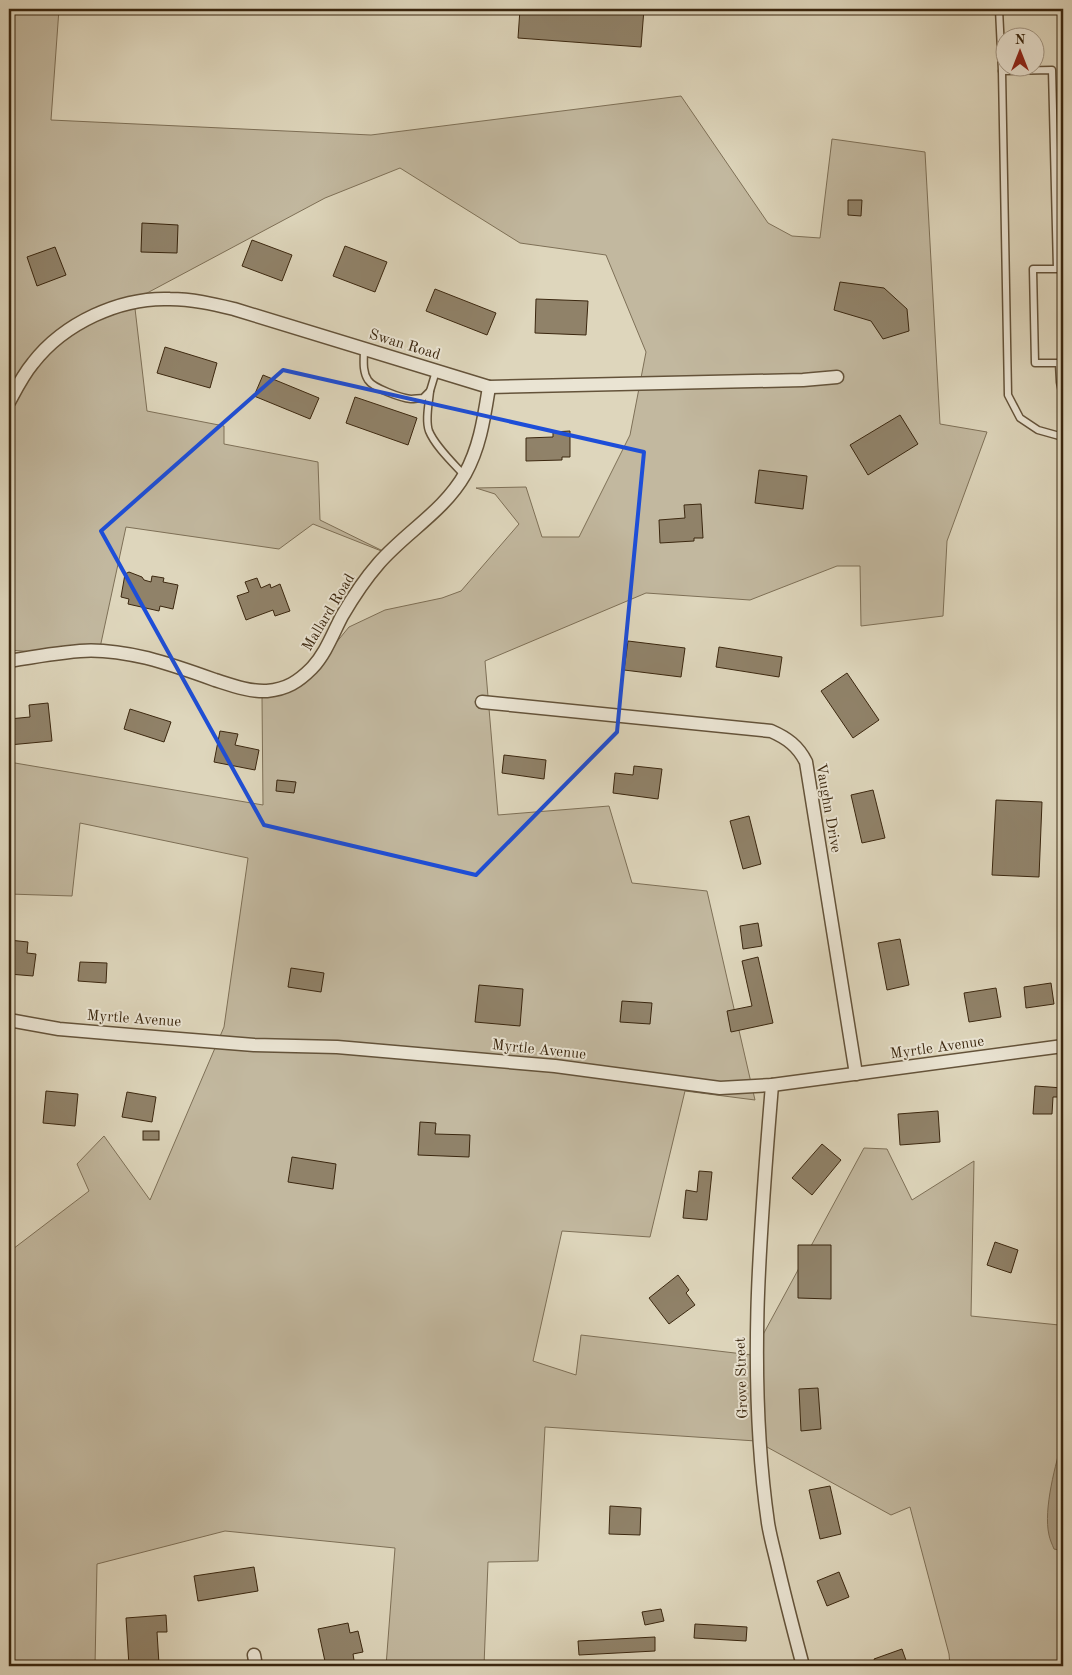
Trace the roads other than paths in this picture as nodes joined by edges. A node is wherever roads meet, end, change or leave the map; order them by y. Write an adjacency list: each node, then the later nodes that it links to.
1 (999, 9): 2 (lane)
2 (1000, 28)
3 (1044, 70): 10 (lane)
4 (1002, 78): 12 (lane)
5 (364, 349): 6 (street, Swan Road); 9 (lane); 11 (street, Swan Road)
6 (436, 371): 8 (street, Swan Road); 9 (lane)
7 (837, 377): 8 (street, Swan Road)
8 (489, 387): 13 (street, Mallard Road)
9 (430, 391): 13 (lane)
10 (1063, 397)
11 (9, 402)
12 (1063, 437)
13 (464, 475): 14 (street, Mallard Road)
14 (9, 661)
15 (482, 702): 18 (street, Vaughn Drive)
16 (9, 1020): 19 (street, Myrtle Avenue)
17 (1063, 1046): 18 (street, Myrtle Avenue)
18 (856, 1074): 19 (street, Myrtle Avenue)
19 (772, 1085): 20 (street, Grove Street)
20 (803, 1666)

